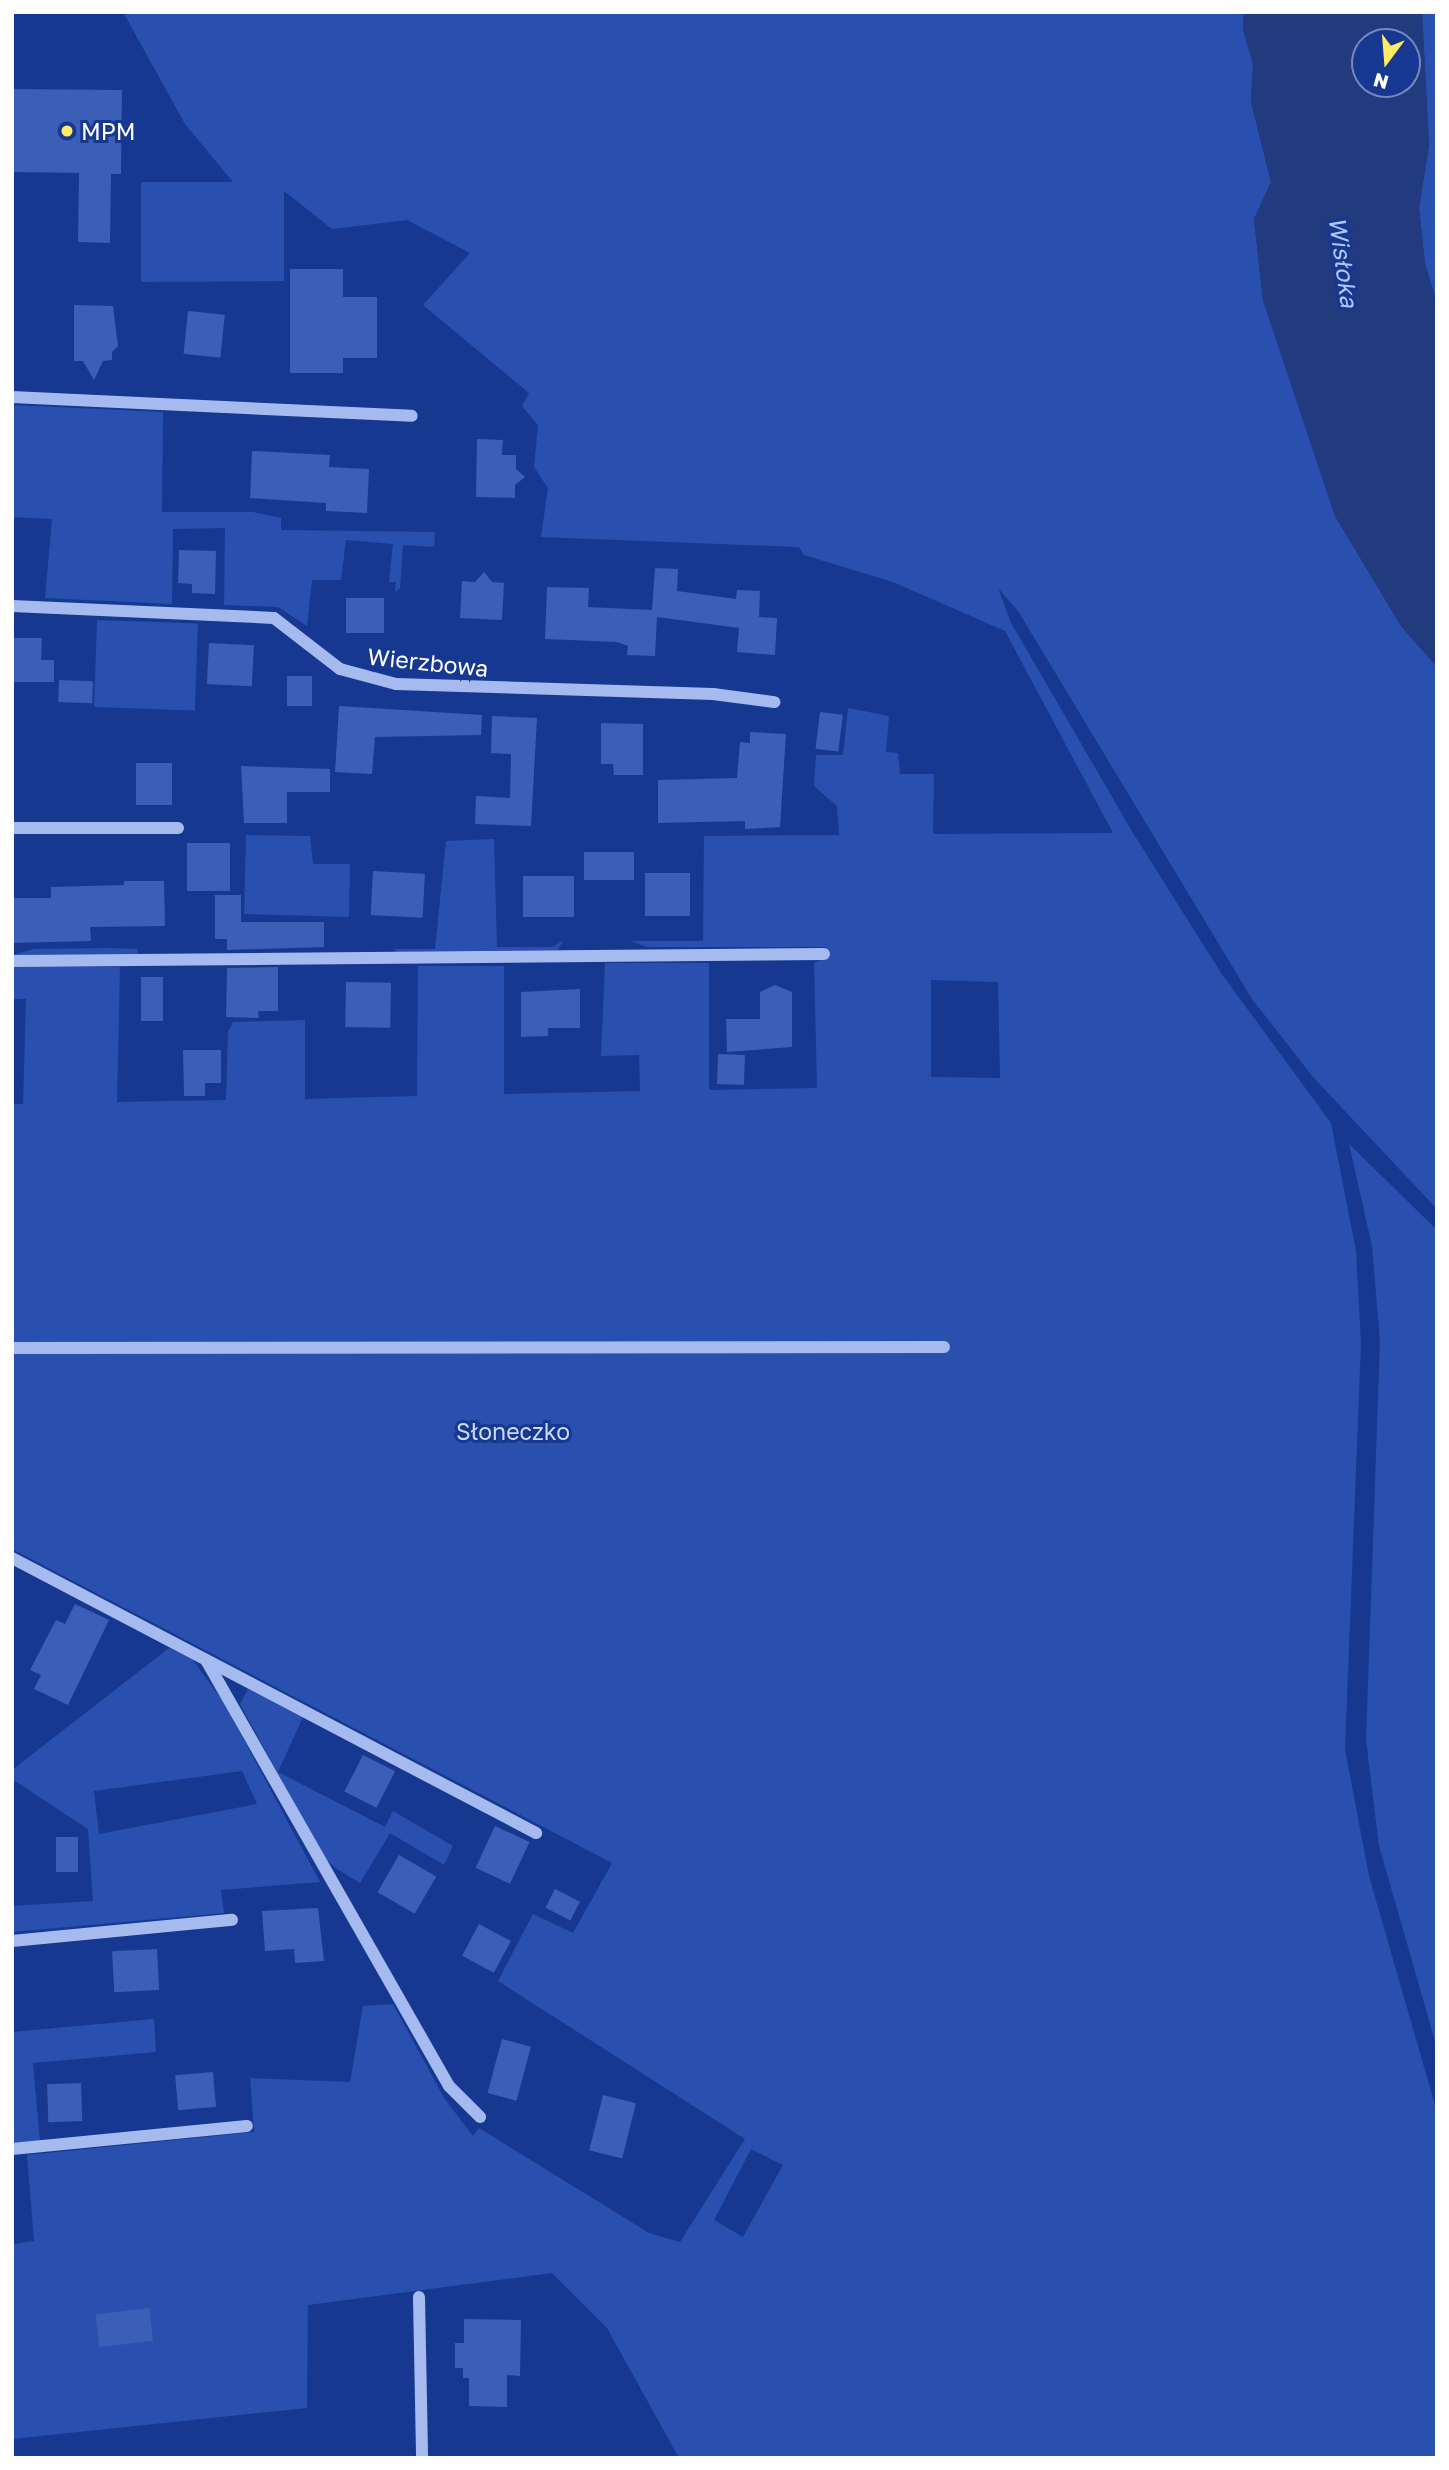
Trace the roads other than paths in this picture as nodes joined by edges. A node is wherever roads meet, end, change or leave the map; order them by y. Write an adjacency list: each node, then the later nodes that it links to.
1 (12, 397): 2 (lane)
2 (412, 415)
3 (12, 606): 4 (lane, Wierzbowa)
4 (774, 702)
5 (12, 828): 6 (lane)
6 (178, 828)
7 (824, 954): 8 (lane)
8 (12, 961)
9 (944, 1347): 10 (lane)
10 (12, 1348)
11 (12, 1558): 12 (lane)
12 (206, 1660): 13 (lane); 16 (lane)
13 (536, 1833)
14 (232, 1920): 15 (lane)
15 (12, 1941)
16 (480, 2117)
17 (247, 2126): 18 (lane)
18 (12, 2149)
19 (419, 2297): 20 (lane)
20 (422, 2458)

